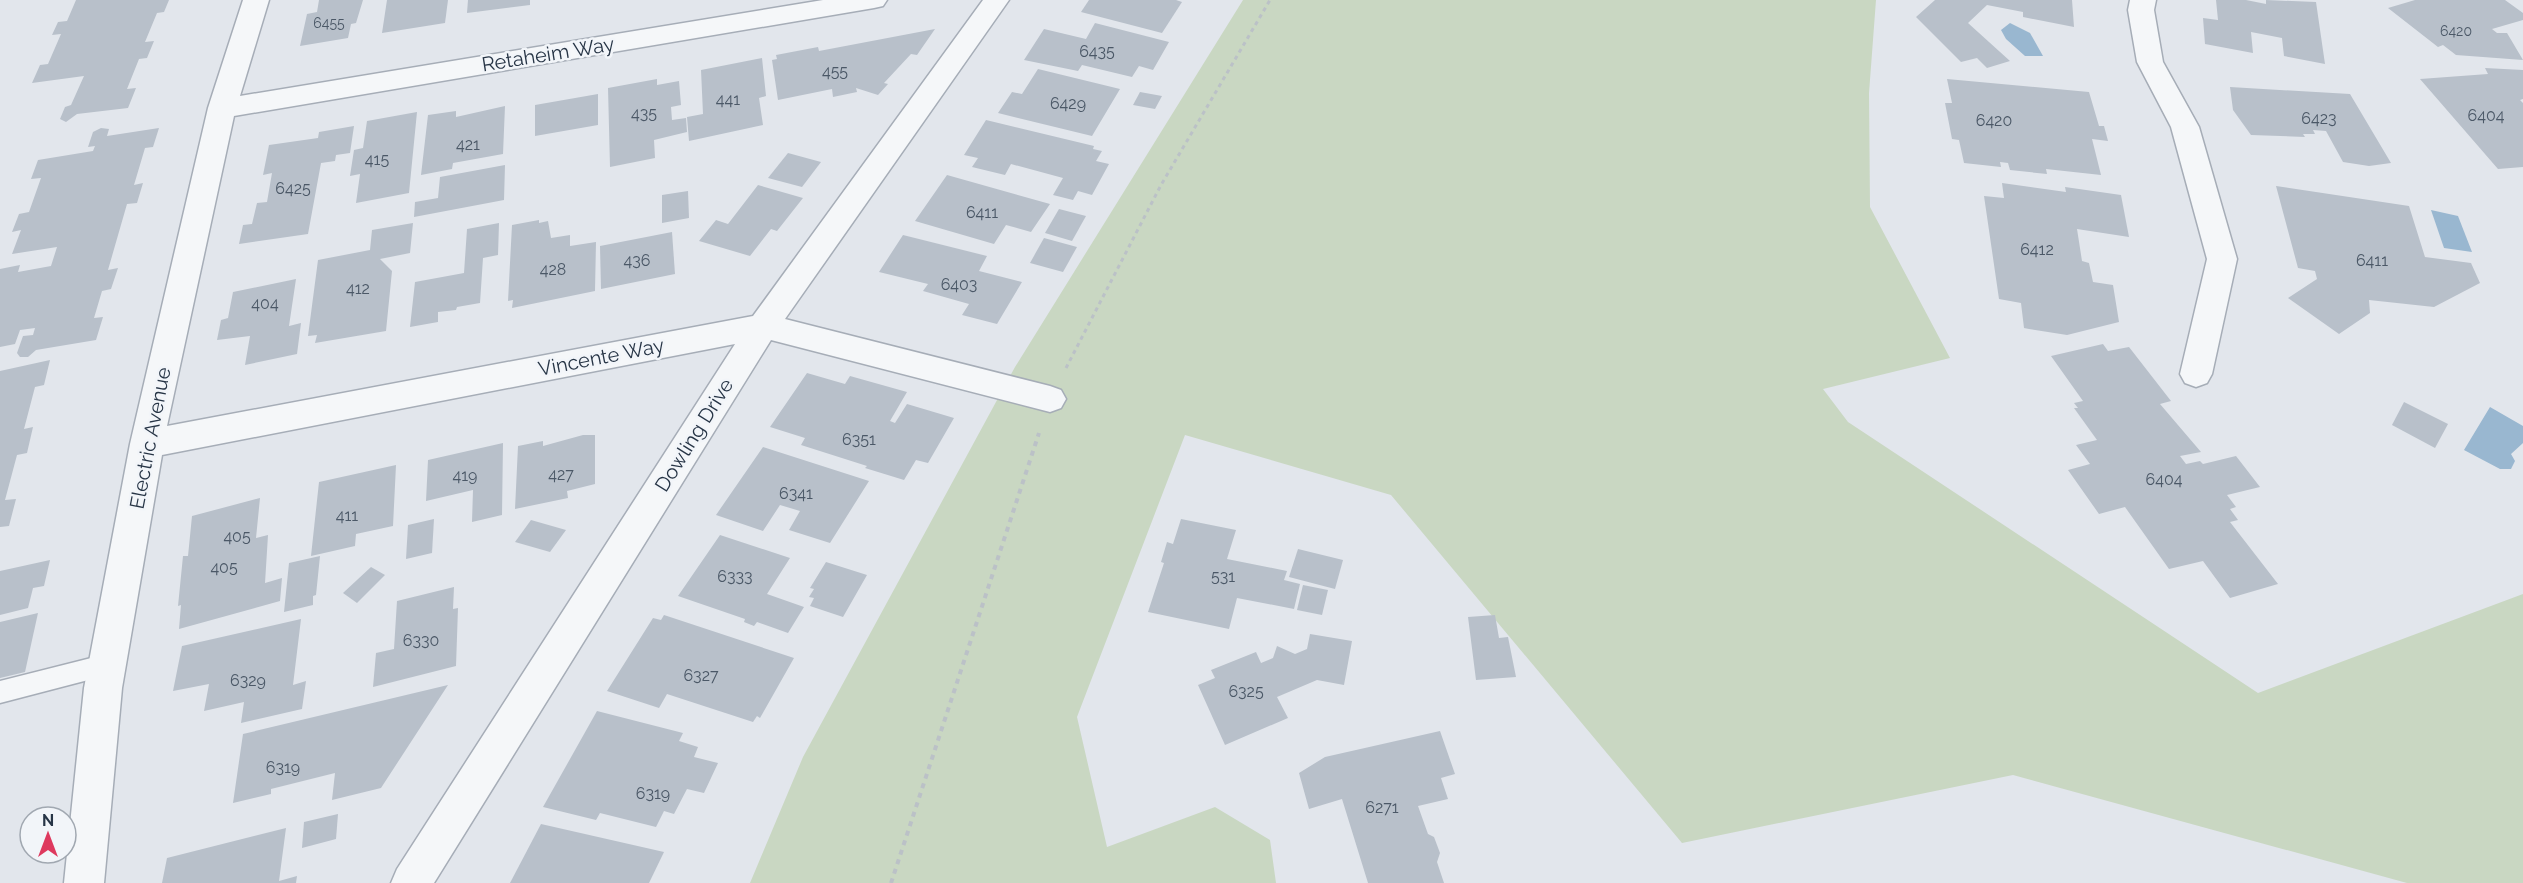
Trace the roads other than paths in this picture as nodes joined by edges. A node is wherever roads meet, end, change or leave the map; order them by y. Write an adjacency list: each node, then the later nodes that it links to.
1 (256, 0): 5 (street, Electric Avenue)
2 (874, 0): 5 (street, Retaheim Way)
3 (996, 0): 6 (street, Dowling Drive)
4 (2143, 0): 7 (street)
5 (222, 108): 9 (street, Electric Avenue)
6 (763, 326): 8 (street, Vincente Way); 9 (street, Vincente Way); 13 (street, Dowling Drive)
7 (2196, 375)
8 (1050, 399)
9 (147, 444): 10 (street, Electric Avenue)
10 (107, 665): 11 (lane); 12 (street, Electric Avenue)
11 (0, 692)
12 (81, 882)
13 (411, 883)

